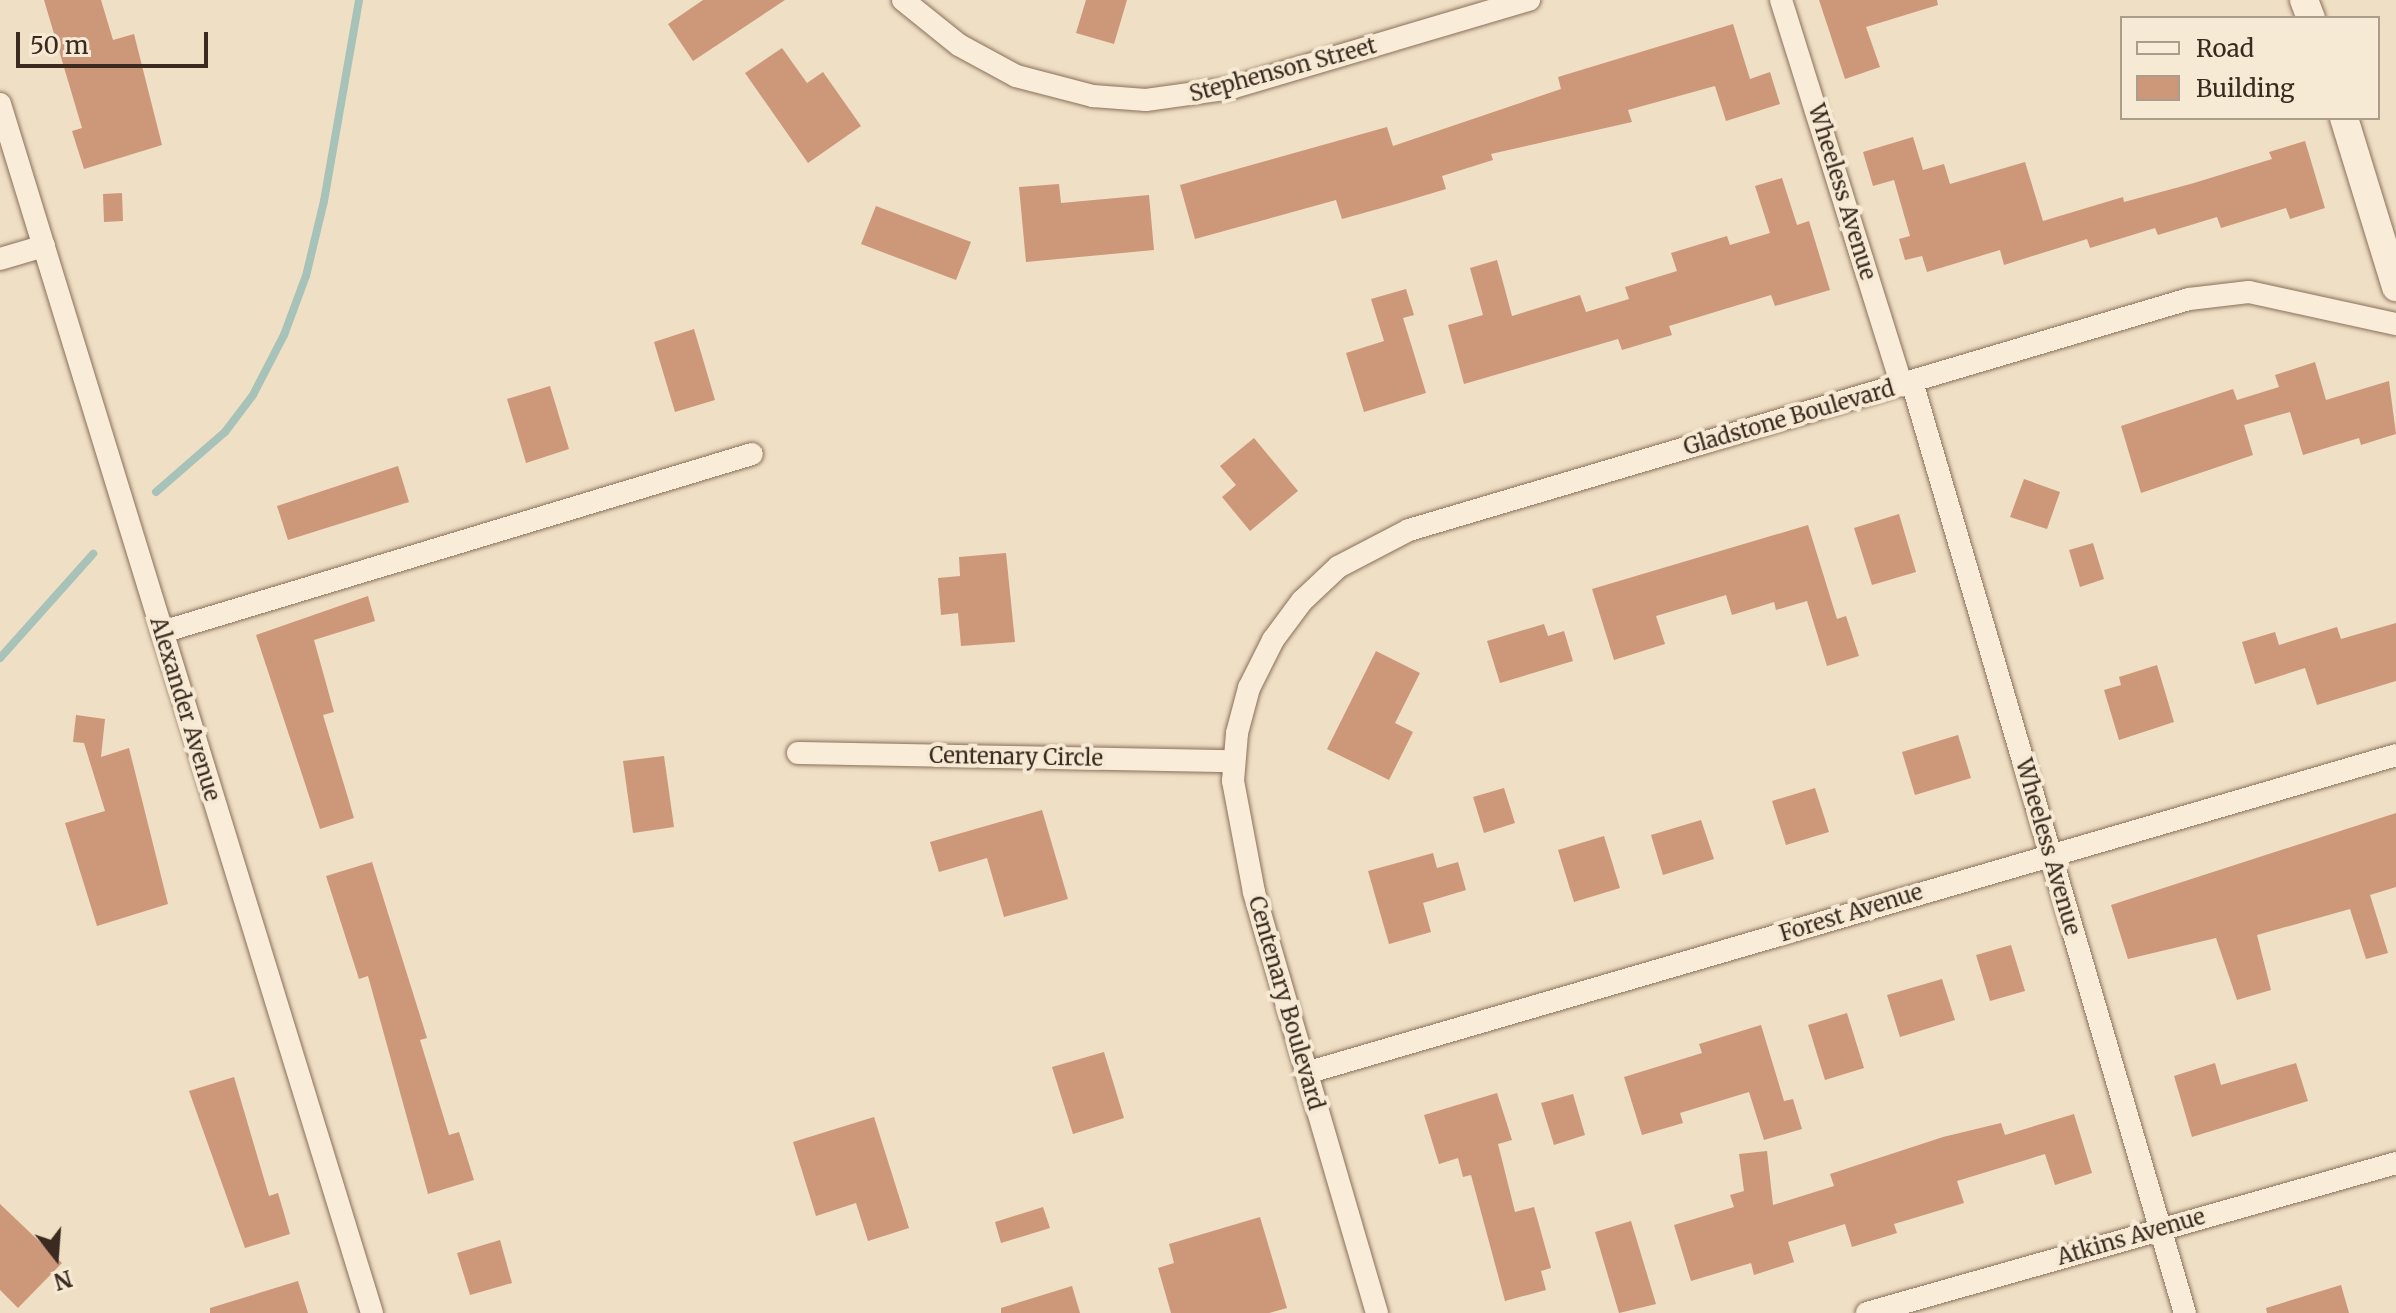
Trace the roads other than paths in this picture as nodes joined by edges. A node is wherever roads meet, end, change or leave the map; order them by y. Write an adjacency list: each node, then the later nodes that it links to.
1 (903, 0): 2 (street, Stephenson Street)
2 (1529, 0)
3 (1781, 0): 10 (street, Wheeless Avenue)
4 (0, 104): 6 (street, Alexander Avenue)
5 (2345, 120): 8 (street)
6 (44, 246): 7 (street); 12 (street, Alexander Avenue)
7 (0, 259)
8 (2396, 287)
9 (2396, 324): 10 (street, Gladstone Boulevard)
10 (1907, 383): 13 (street, Gladstone Boulevard); 17 (street, Wheeless Avenue)
11 (752, 454): 12 (street)
12 (162, 632): 21 (street, Alexander Avenue)
13 (1249, 688): 16 (street, Centenary Boulevard)
14 (798, 753): 16 (street, Centenary Circle)
15 (2396, 755): 17 (street, Forest Avenue)
16 (1234, 761): 18 (street, Centenary Boulevard)
17 (2051, 854): 18 (street, Forest Avenue); 20 (street, Wheeless Avenue)
18 (1306, 1073): 22 (street, Centenary Boulevard)
19 (2396, 1163): 20 (street, Atkins Avenue)
20 (2159, 1228): 23 (street, Atkins Avenue); 24 (street, Wheeless Avenue)
21 (372, 1313)
22 (1377, 1313)
23 (1867, 1313)
24 (2185, 1313)

